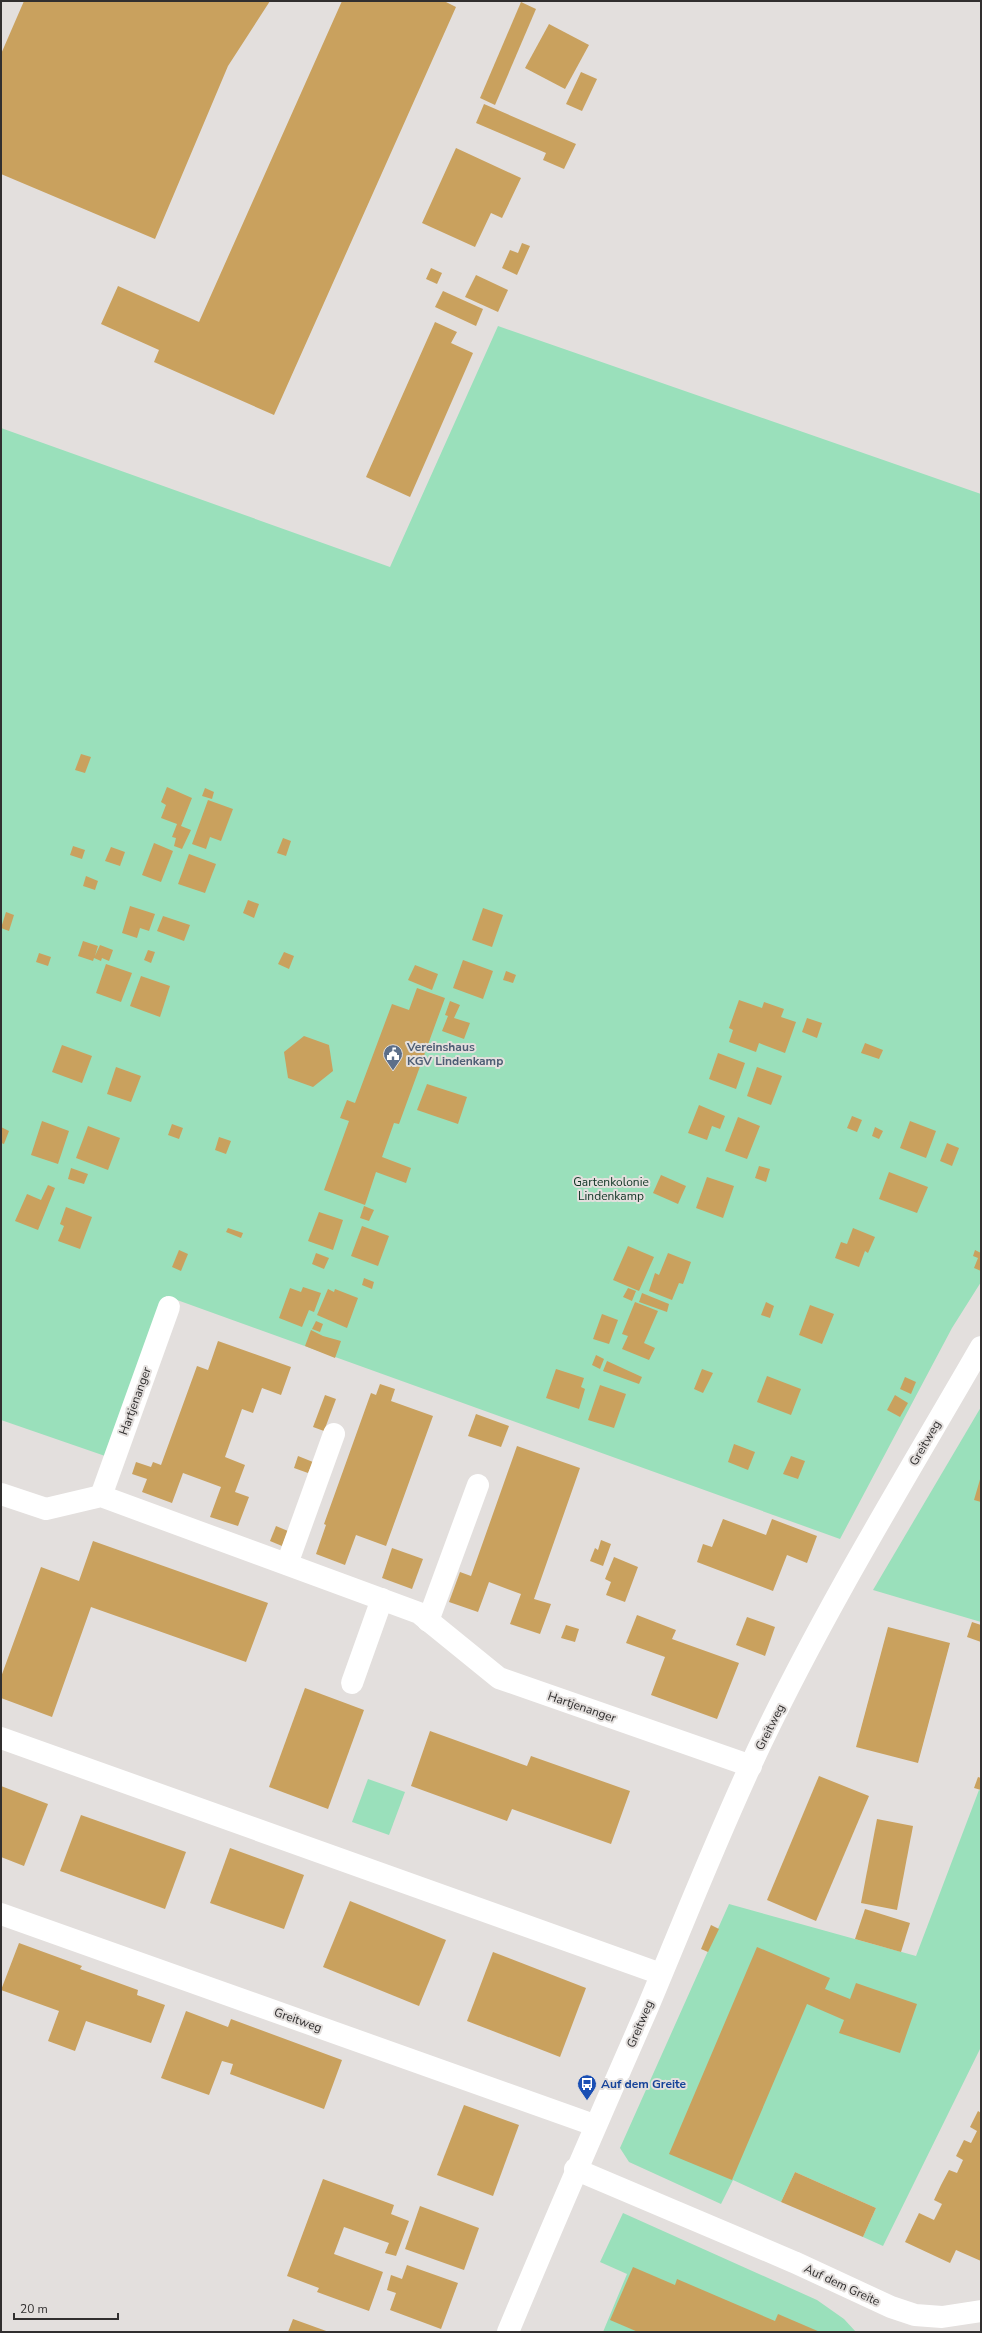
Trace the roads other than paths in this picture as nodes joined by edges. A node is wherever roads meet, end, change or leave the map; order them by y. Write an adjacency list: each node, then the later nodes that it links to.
1 (169, 1307): 6 (street, Hartjenanger)
2 (981, 1347): 12 (street, Greitweg)
3 (334, 1434): 7 (street)
4 (478, 1485): 9 (street)
5 (1, 1494): 6 (street)
6 (101, 1496): 7 (street, Hartjenanger)
7 (287, 1564): 8 (street, Hartjenanger)
8 (382, 1599): 9 (street, Hartjenanger); 10 (street)
9 (428, 1621): 12 (street, Hartjenanger)
10 (352, 1683)
11 (1, 1738): 14 (street)
12 (751, 1766): 14 (street, Greitweg)
13 (1, 1914): 15 (street, Greitweg)
14 (661, 1974): 15 (street, Greitweg)
15 (594, 2125): 16 (street, Greitweg)
16 (575, 2169): 18 (street, Auf dem Greite); 19 (street, Greitweg)
17 (981, 2311): 18 (street, Auf dem Greite)
18 (915, 2324)
19 (508, 2332)

